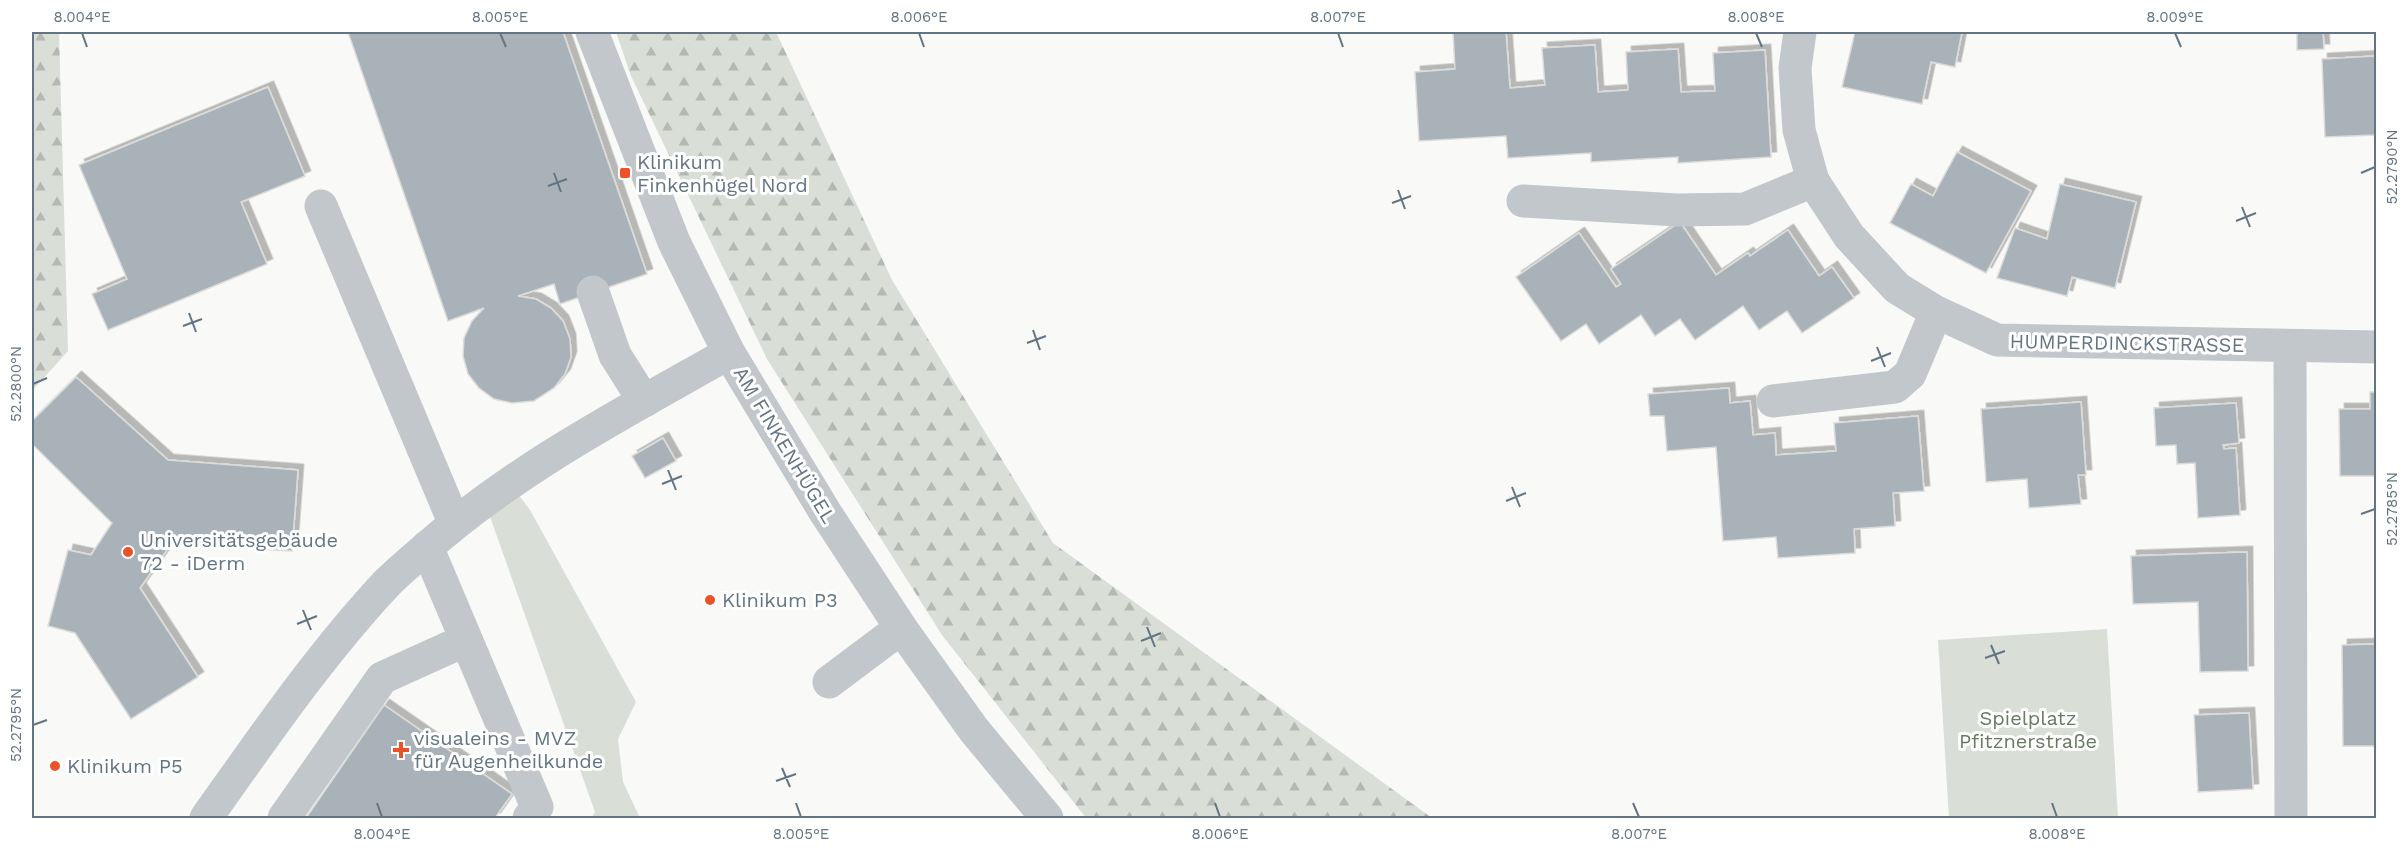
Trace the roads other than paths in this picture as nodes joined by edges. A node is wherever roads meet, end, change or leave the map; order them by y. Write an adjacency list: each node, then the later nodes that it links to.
1 (592, 32): 10 (street, AM FINKENHÜGEL)
2 (1800, 32): 3 (street, HUMPERDINCKSTRASSE)
3 (1813, 181): 4 (street); 7 (street, HUMPERDINCKSTRASSE)
4 (1523, 201)
5 (321, 206): 13 (street)
6 (593, 292): 11 (street)
7 (1936, 312): 9 (street, HUMPERDINCKSTRASSE); 12 (street)
8 (2376, 346): 9 (street, HUMPERDINCKSTRASSE)
9 (2290, 347): 22 (street)
10 (729, 353): 11 (street); 15 (street, AM FINKENHÜGEL)
11 (644, 401): 13 (street)
12 (1773, 401)
13 (454, 522): 14 (street)
14 (428, 547): 16 (street); 18 (street)
15 (901, 628): 17 (street); 21 (street, AM FINKENHÜGEL)
16 (466, 640): 19 (street); 20 (street)
17 (829, 682)
18 (206, 819)
19 (284, 819)
20 (529, 819)
21 (1047, 819)
22 (2291, 819)

